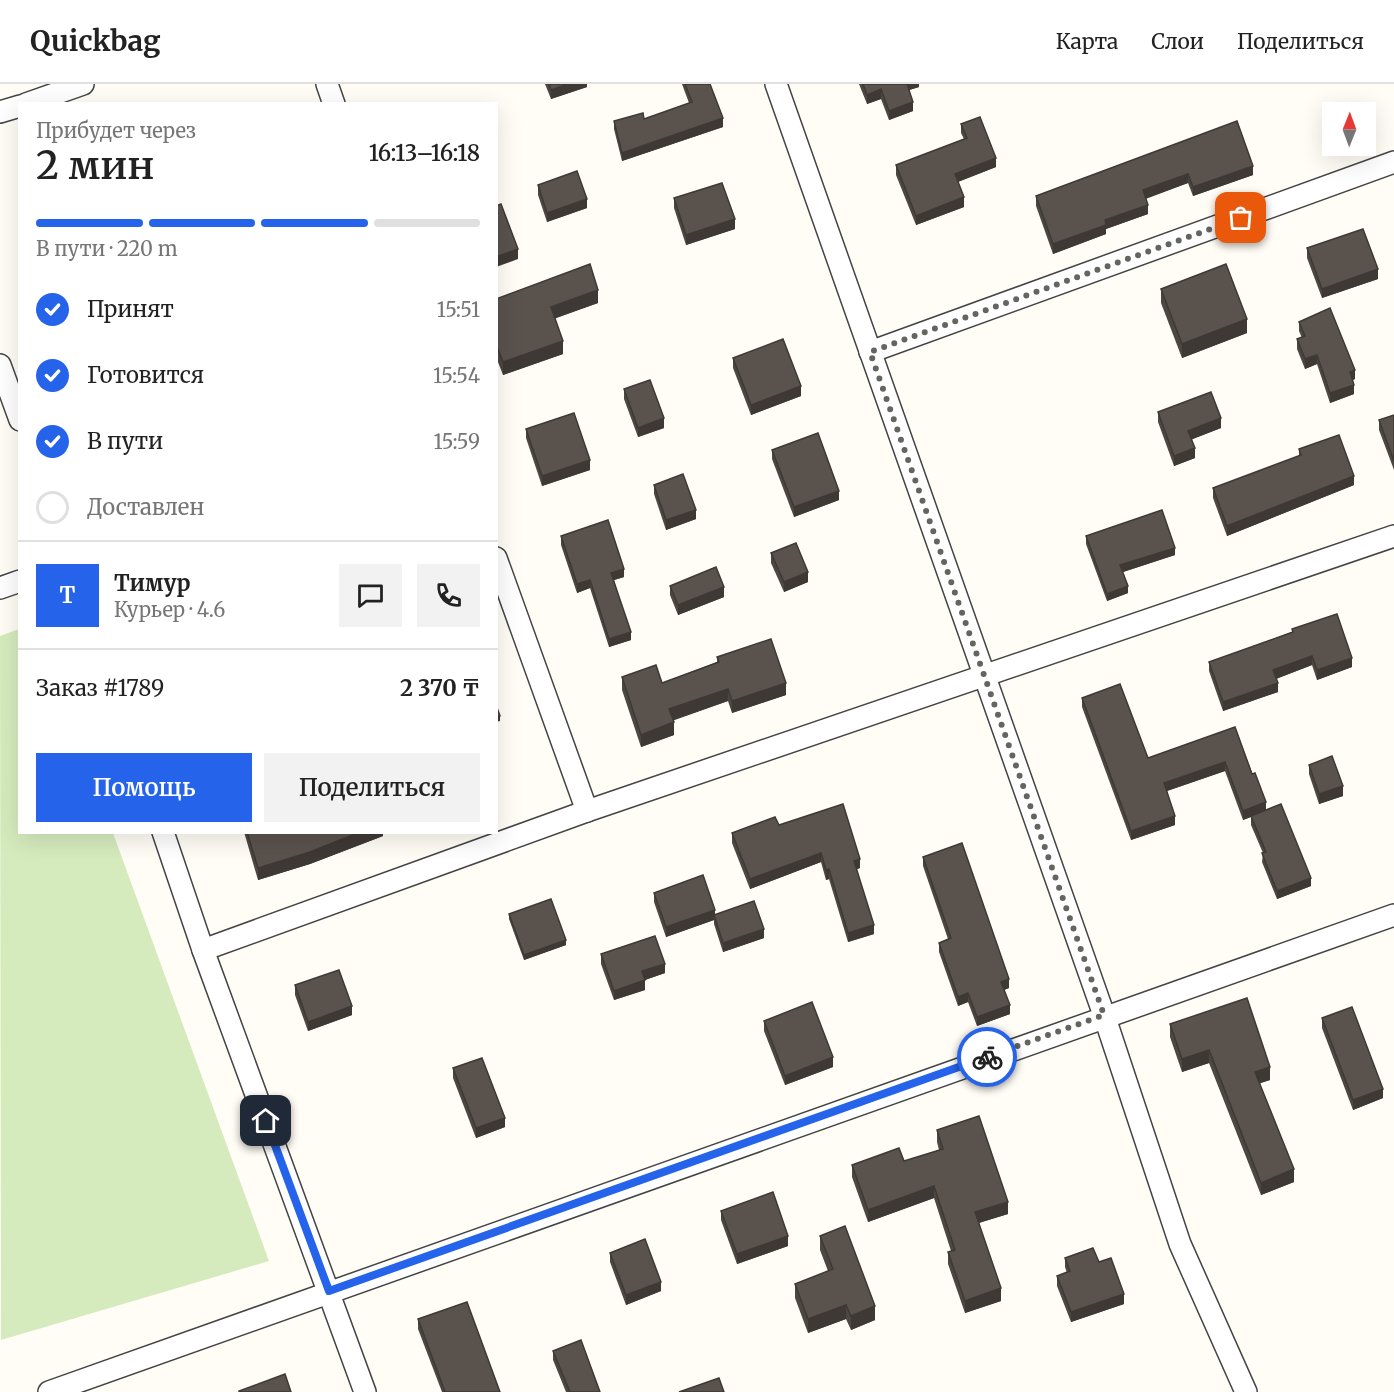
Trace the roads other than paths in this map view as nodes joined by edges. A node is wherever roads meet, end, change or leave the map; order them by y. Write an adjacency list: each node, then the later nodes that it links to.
1 (83, 84): 4 (street)
2 (327, 84): 5 (street)
3 (777, 84): 9 (street)
4 (32, 102)
5 (333, 102)
6 (18, 107): 7 (street)
7 (0, 112)
8 (1394, 162): 9 (street)
9 (870, 352): 16 (street)
10 (0, 365): 11 (street)
11 (18, 414)
12 (1394, 536): 16 (street)
13 (498, 564): 17 (street)
14 (18, 582): 15 (street)
15 (0, 588)
16 (986, 676): 17 (street); 21 (street)
17 (587, 812): 20 (street)
18 (164, 834): 20 (street)
19 (1394, 915): 21 (street)
20 (203, 950): 22 (street)
21 (1104, 1015): 22 (street); 25 (street)
22 (329, 1291): 23 (street); 24 (street)
23 (49, 1392)
24 (365, 1392)
25 (1246, 1392)

